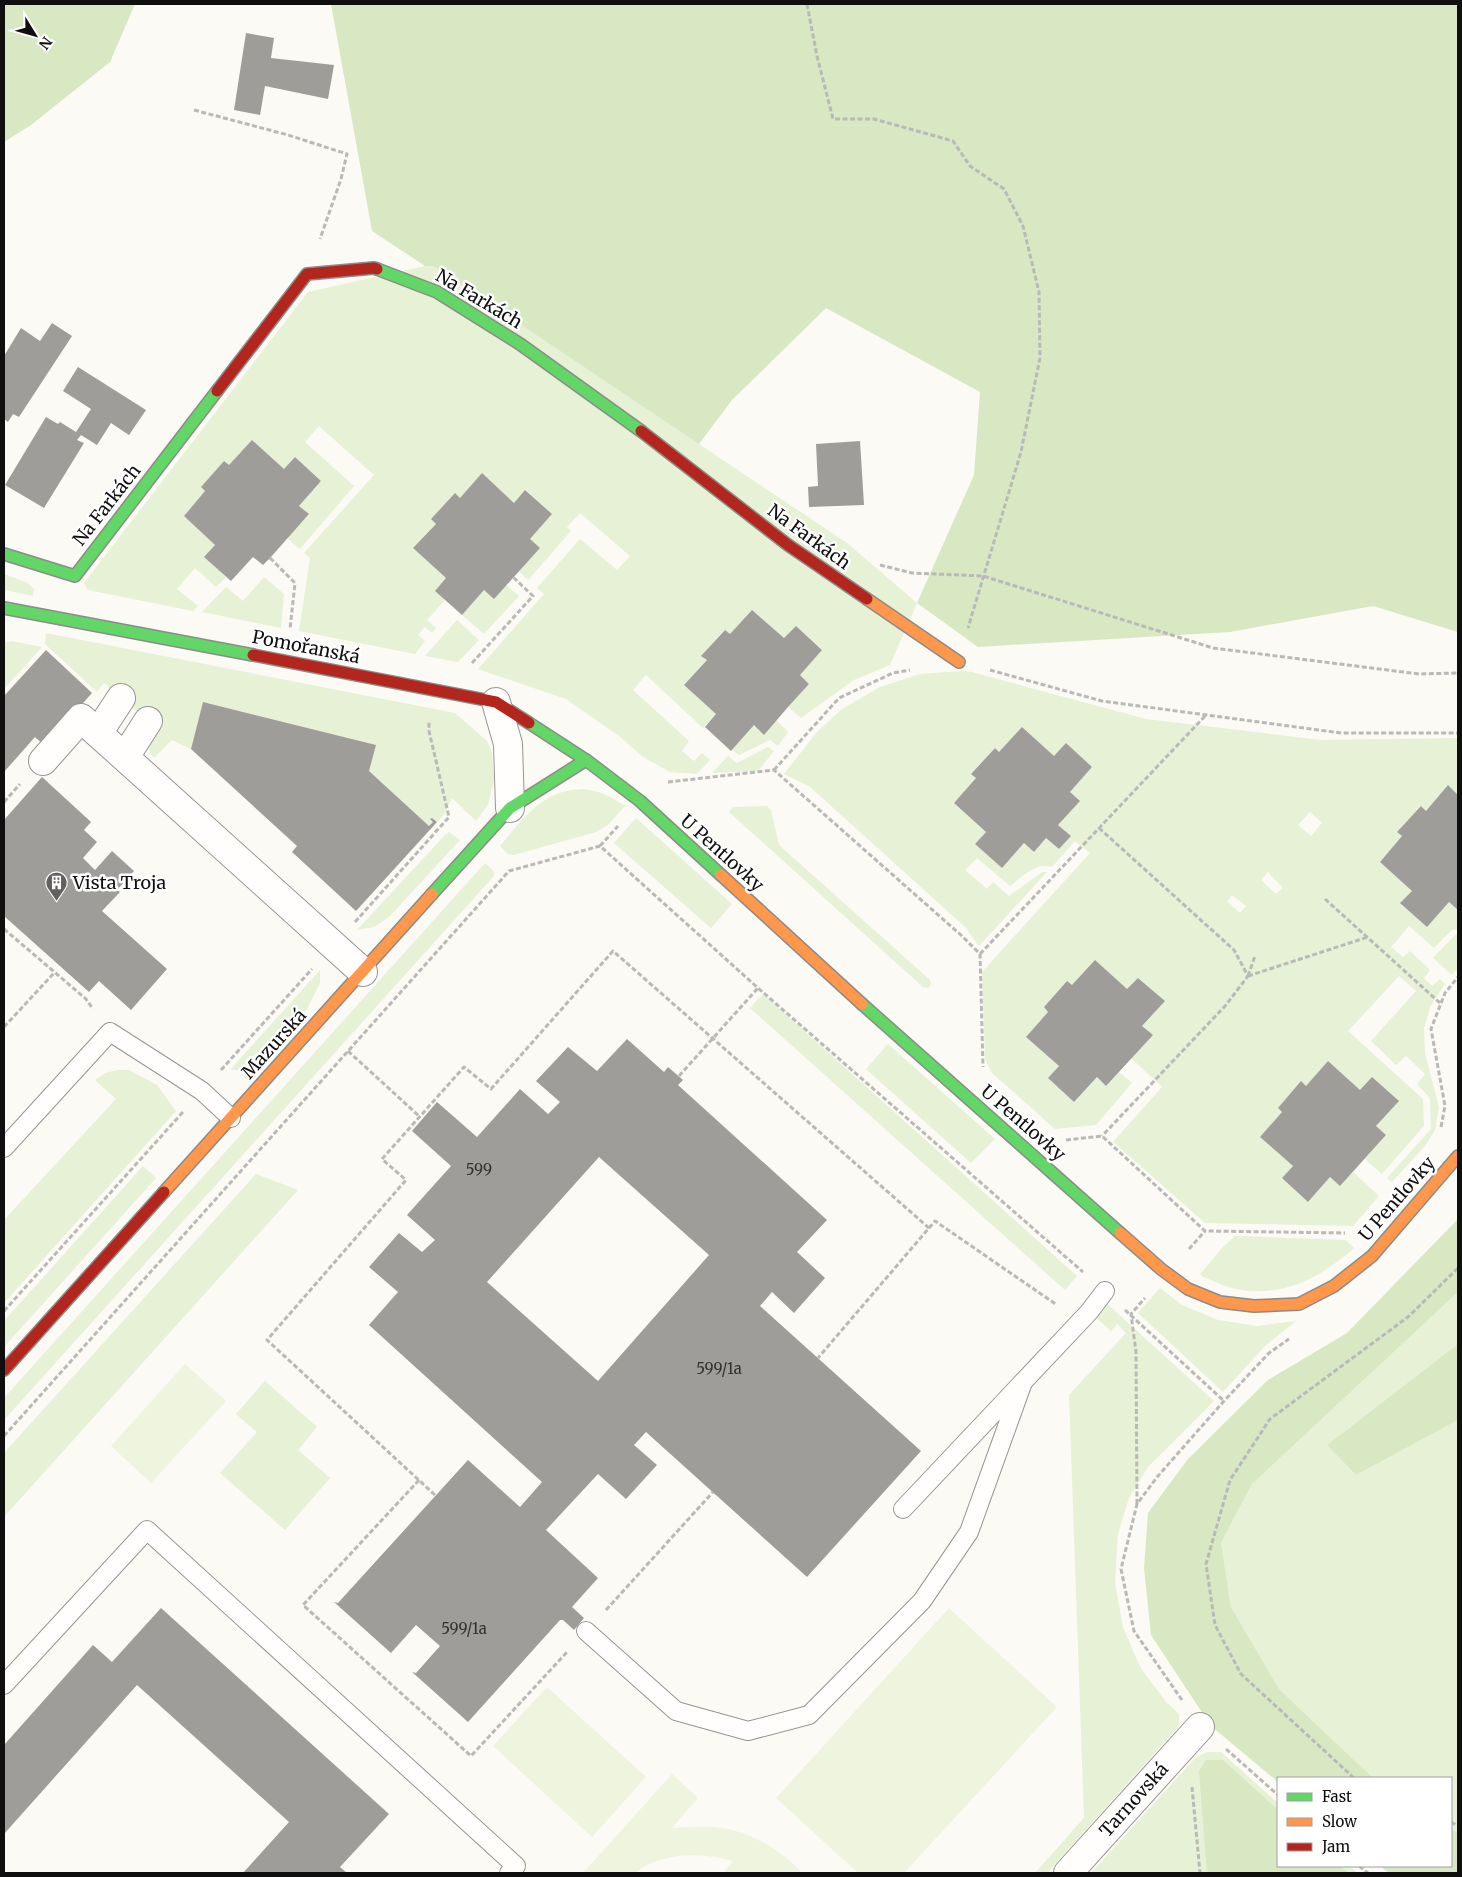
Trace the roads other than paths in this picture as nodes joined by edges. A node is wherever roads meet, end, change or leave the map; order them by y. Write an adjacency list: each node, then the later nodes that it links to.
1 (4, 554): 3 (street, Na Farkách)
2 (4, 608): 5 (street, Pomořanská)
3 (959, 662)
4 (121, 698): 7 (street)
5 (496, 702): 9 (street, Pomořanská); 11 (street)
6 (148, 721): 8 (street)
7 (98, 733): 8 (street); 10 (street)
8 (125, 757): 12 (street)
9 (586, 760): 11 (street, Mazurská); 15 (street, U Pentlovky)
10 (43, 761)
11 (510, 808): 12 (street, Mazurská)
12 (363, 972): 13 (street, Mazurská)
13 (231, 1118): 14 (lane); 17 (street, Mazurská)
14 (4, 1148)
15 (1458, 1156)
16 (1105, 1291): 18 (lane)
17 (4, 1370)
18 (1023, 1382): 19 (lane); 20 (lane)
19 (903, 1509)
20 (586, 1631)
21 (4, 1685): 23 (lane)
22 (1200, 1726): 24 (street, Tarnovská)
23 (509, 1873)
24 (1068, 1873)

